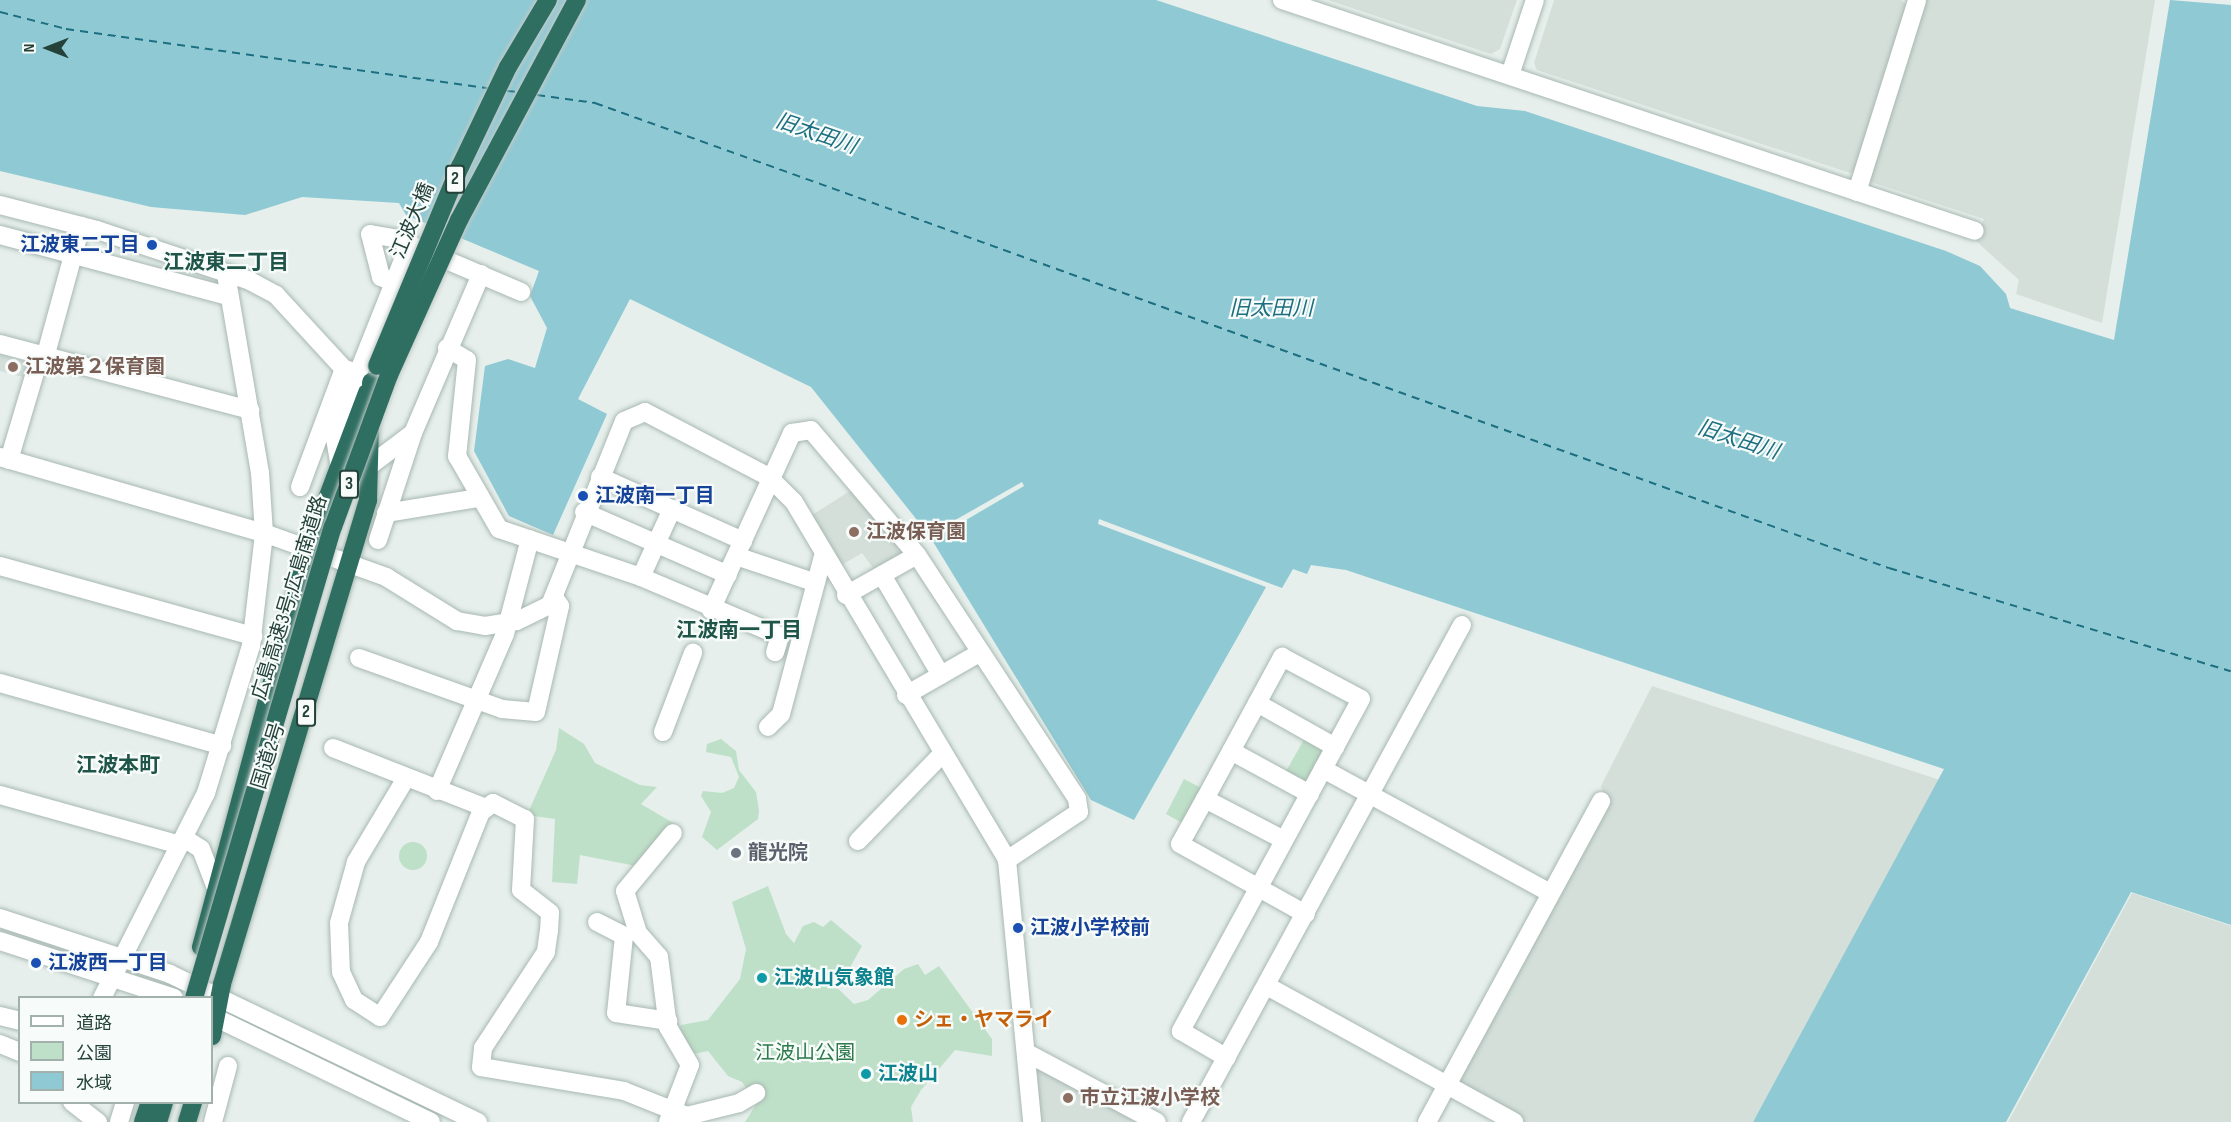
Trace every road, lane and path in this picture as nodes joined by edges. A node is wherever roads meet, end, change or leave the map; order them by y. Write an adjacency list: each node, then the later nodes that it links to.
1 (548, 0): 22 (highway, 江波大橋 / 2, bridge)
2 (577, 0): 97 (highway, 広島高速3号;広島南道路 / 3, bridge)
3 (1282, 0): 6 (street)
4 (1535, 0): 6 (street)
5 (1917, 0): 7 (street)
6 (1510, 75): 7 (street)
7 (1857, 192): 10 (street)
8 (0, 205): 9 (street)
9 (81, 226): 13 (street); 14 (street)
10 (1975, 231)
11 (0, 235): 13 (street)
12 (409, 245): 15 (street); 16 (street); 16 (street)
13 (73, 255): 18 (street); 21 (street)
14 (226, 274): 18 (street); 22 (street)
15 (481, 274): 17 (street); 20 (street)
16 (394, 282): 22 (street)
17 (521, 292)
18 (228, 296): 23 (street)
19 (0, 344): 21 (street)
20 (447, 348): 24 (street); 30 (street)
21 (43, 355): 23 (street); 25 (street)
22 (362, 373): 26 (highway, 国道2号 / 2); 29 (street); 39 (highway, 国道2号 / 2)
23 (250, 410): 34 (street)
24 (413, 433): 26 (street); 33 (street)
25 (5, 458): 34 (street)
26 (372, 464): 44 (highway, 国道2号 / 2)
27 (600, 477): 28 (street); 31 (street); 32 (street)
28 (769, 477): 38 (street); 41 (street); 42 (street)
29 (300, 487)
30 (479, 498): 33 (street); 35 (street)
31 (672, 509): 37 (street); 38 (street)
32 (584, 512): 37 (street); 40 (street)
33 (386, 513): 36 (street)
34 (264, 533): 39 (street); 54 (street)
35 (530, 539): 40 (street); 52 (street)
36 (378, 540)
37 (657, 543): 45 (street); 47 (street)
38 (739, 548): 45 (street); 48 (street)
39 (308, 549): 44 (street); 59 (highway, 国道2号 / 2)
40 (568, 550): 47 (street); 50 (street)
41 (917, 555): 46 (street); 56 (street)
42 (823, 556): 48 (street); 49 (street)
43 (0, 566): 54 (street)
44 (348, 566): 52 (street); 102 (highway, 国道2号 / 2)
45 (728, 575): 51 (street)
46 (882, 575): 49 (street); 61 (street)
47 (641, 577): 51 (street)
48 (816, 583): 66 (street)
49 (846, 595): 63 (street)
50 (554, 597): 52 (street); 64 (street)
51 (711, 610): 55 (street)
52 (509, 623): 64 (street)
53 (1462, 625): 78 (street)
54 (253, 636): 60 (street)
55 (775, 652)
56 (981, 652): 61 (street); 86 (street)
57 (693, 653): 67 (street)
58 (359, 658): 64 (street)
59 (276, 668): 60 (street); 87 (highway, 国道2号 / 2)
60 (245, 675): 68 (street)
61 (942, 675): 63 (street)
62 (0, 682): 68 (street)
63 (906, 695): 72 (street)
64 (479, 701): 75 (street)
65 (1257, 703): 69 (street); 69 (street); 71 (street)
66 (768, 727)
67 (663, 732)
68 (222, 746): 84 (street)
69 (1335, 747): 73 (street)
70 (333, 748): 74 (street)
71 (1231, 751): 76 (street); 79 (street)
72 (942, 753): 85 (street); 86 (street)
73 (1323, 769): 76 (street); 78 (street)
74 (406, 778): 75 (street); 81 (street)
75 (437, 791): 81 (street)
76 (1310, 794): 83 (street)
77 (0, 795): 84 (street)
78 (1371, 795): 89 (street); 90 (street)
79 (1205, 799): 83 (street); 88 (street)
80 (1601, 801): 89 (street)
81 (486, 808): 119 (street)
82 (673, 833): 106 (street)
83 (1284, 840): 88 (street)
84 (182, 842): 87 (street); 94 (street)
85 (858, 842)
86 (1007, 860): 109 (street)
87 (216, 888): 97 (highway, 国道2号 / 2)
88 (1259, 888): 90 (street); 110 (street)
89 (1550, 892): 112 (street)
90 (1306, 914): 96 (street)
91 (0, 918): 94 (street)
92 (597, 922): 106 (street)
93 (0, 941): 95 (street)
94 (125, 956): 95 (street); 97 (street)
95 (114, 975): 98 (street); 99 (street)
96 (1267, 986): 110 (street); 112 (street)
97 (191, 993): 100 (street)
98 (103, 996)
99 (169, 996)
100 (212, 996)
101 (213, 996): 102 (street)
102 (219, 997): 104 (highway, 国道2号 / 2); 125 (street)
103 (0, 1016): 105 (street)
104 (213, 1017): 124 (street)
105 (18, 1020)
106 (668, 1021): 119 (street)
107 (0, 1044): 108 (street)
108 (18, 1051)
109 (1027, 1053): 126 (street); 127 (street)
110 (1227, 1058): 128 (street)
111 (228, 1066): 123 (street)
112 (1448, 1085): 129 (street); 130 (street)
113 (756, 1093): 119 (street)
114 (75, 1104): 120 (street)
115 (124, 1104): 121 (street)
116 (162, 1104): 118 (highway)
117 (192, 1104): 122 (highway)
118 (146, 1117)
119 (671, 1118)
120 (98, 1122)
121 (119, 1122)
122 (188, 1122)
123 (213, 1122)
124 (431, 1122)
125 (478, 1122)
126 (1032, 1122)
127 (1157, 1122)
128 (1191, 1122)
129 (1428, 1122)
130 (1514, 1122)

